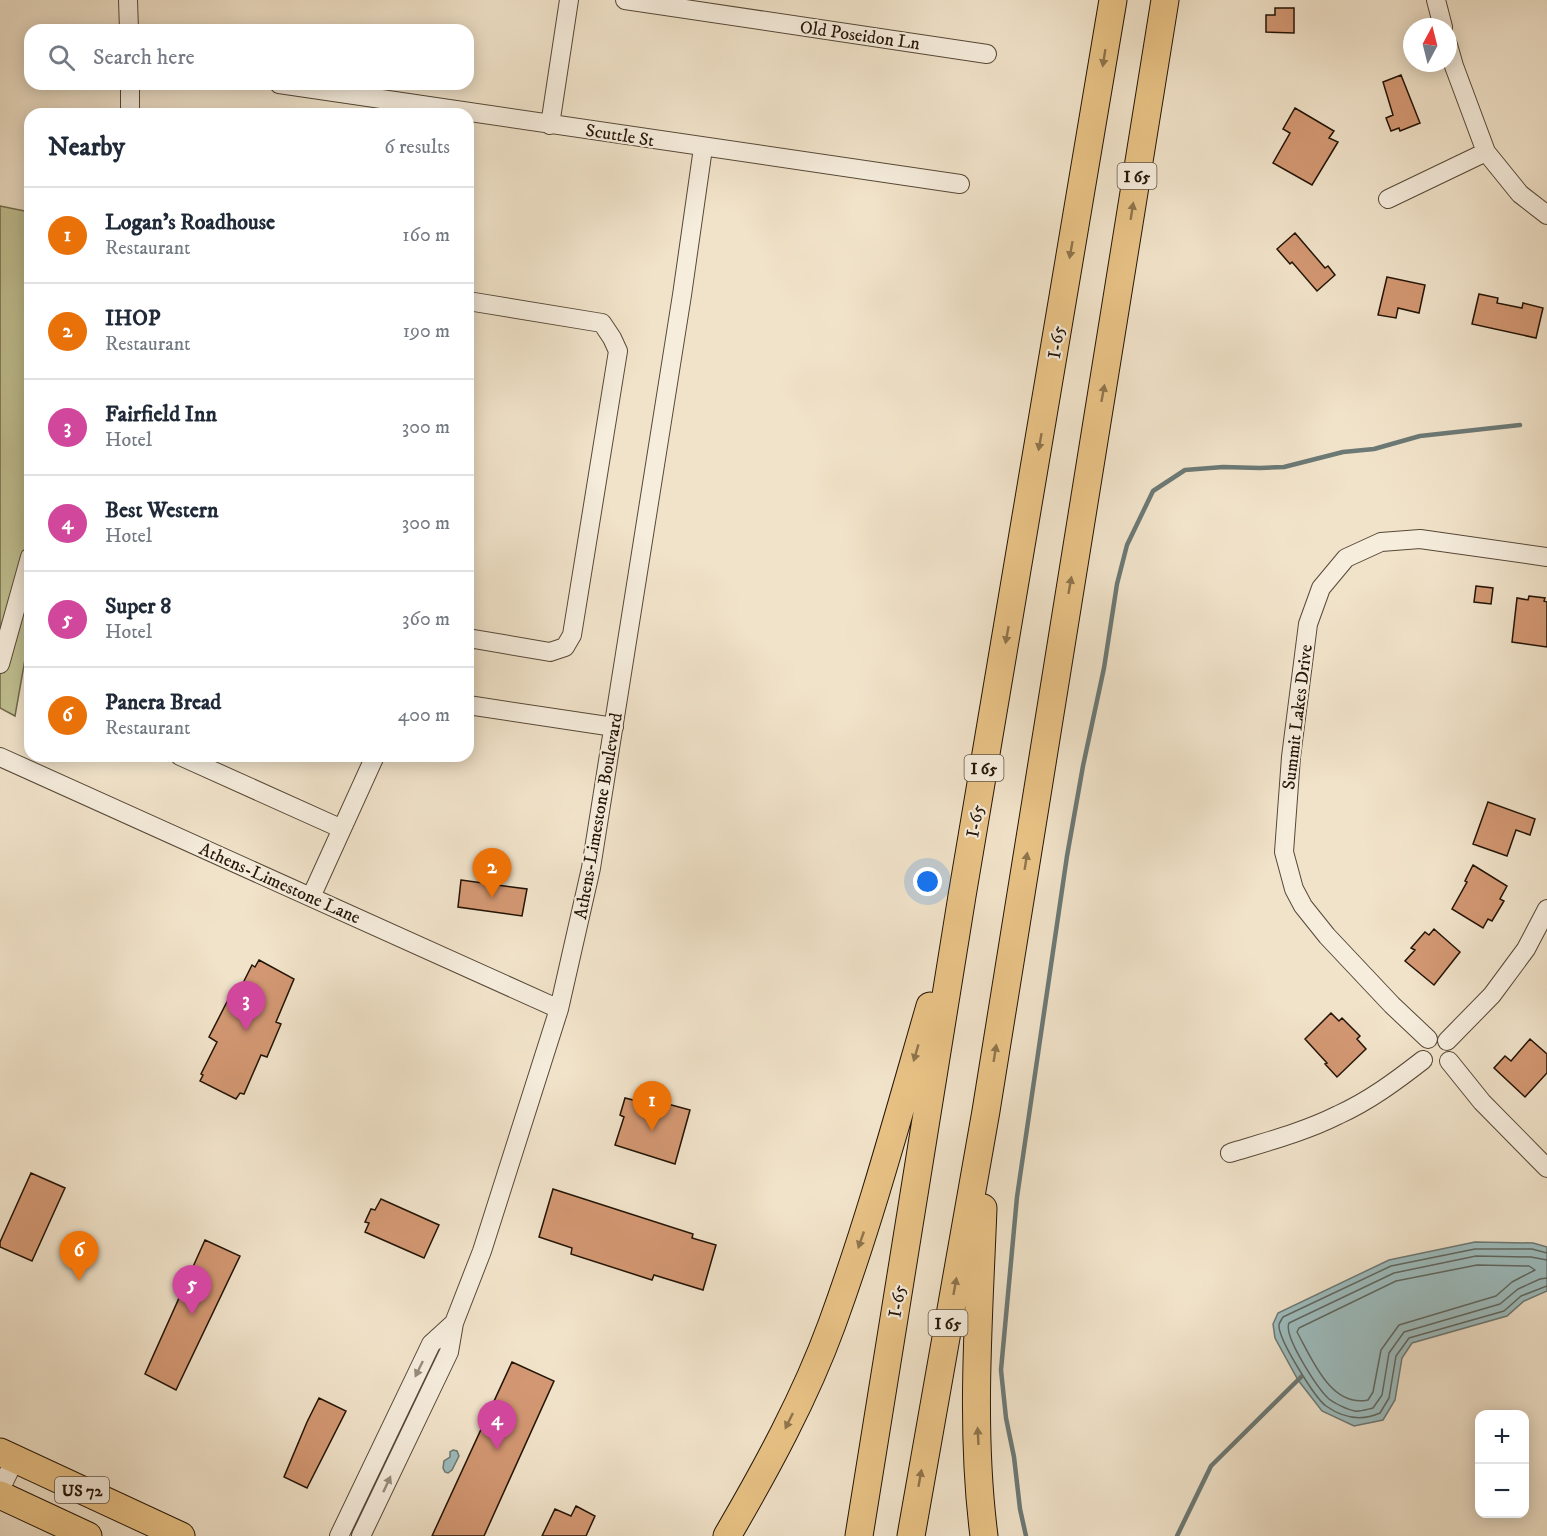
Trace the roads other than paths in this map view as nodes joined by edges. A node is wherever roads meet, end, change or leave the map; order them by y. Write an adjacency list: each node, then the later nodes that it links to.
1 (128, 0): 8 (street)
2 (569, 0): 16 (street)
3 (625, 0): 9 (street, Old Poseidon Ln)
4 (1113, 0): 33 (highway, I-65 / I 65, one-way to 33)
5 (1165, 0): 41 (highway, I 65, one-way to 5)
6 (1436, 0): 7 (street)
7 (1441, 18)
8 (129, 24)
9 (987, 54)
10 (1456, 72): 18 (street)
11 (130, 90): 13 (street)
12 (320, 90): 14 (street, Scuttle St)
13 (130, 108)
14 (442, 108)
15 (474, 113): 16 (street, Scuttle St)
16 (550, 124): 17 (street, Scuttle St)
17 (704, 148): 19 (street, Scuttle St); 28 (street, Athens-Limestone Boulevard)
18 (1486, 152): 20 (street); 21 (street)
19 (960, 184)
20 (1388, 199)
21 (1547, 215)
22 (474, 302): 25 (street)
23 (1547, 556): 37 (street, Summit Lakes Drive)
24 (24, 578): 26 (street)
25 (474, 639)
26 (0, 664)
27 (474, 706): 28 (street)
28 (614, 727): 36 (street, Athens-Limestone Boulevard)
29 (0, 756): 34 (street, Athens-Limestone Lane)
30 (193, 762): 32 (street)
31 (372, 762): 32 (street)
32 (340, 828): 34 (street)
33 (962, 896): 52 (highway, one-way to 52); 53 (highway, I-65 / I 65)
34 (311, 897): 36 (street, Athens-Limestone Lane)
35 (1547, 909): 38 (street)
36 (559, 1009): 44 (street, Athens-Limestone Boulevard)
37 (1428, 1039): 38 (street); 39 (street)
38 (1447, 1041): 40 (street)
39 (1423, 1060): 40 (street); 42 (street)
40 (1449, 1061): 43 (street)
41 (986, 1111): 54 (highway, I 65, one-way to 41); 55 (highway, one-way to 41)
42 (1230, 1153)
43 (1547, 1168)
44 (454, 1323): 50 (street, Athens-Limestone Boulevard, one-way to 50); 51 (street, Athens-Limestone Boulevard, one-way to 44)
45 (7, 1456): 46 (street); 49 (highway, US 72)
46 (0, 1490)
47 (0, 1495): 48 (highway, US 72)
48 (88, 1536)
49 (182, 1536)
50 (339, 1536)
51 (361, 1536)
52 (727, 1536)
53 (859, 1536)
54 (911, 1536)
55 (984, 1536)

